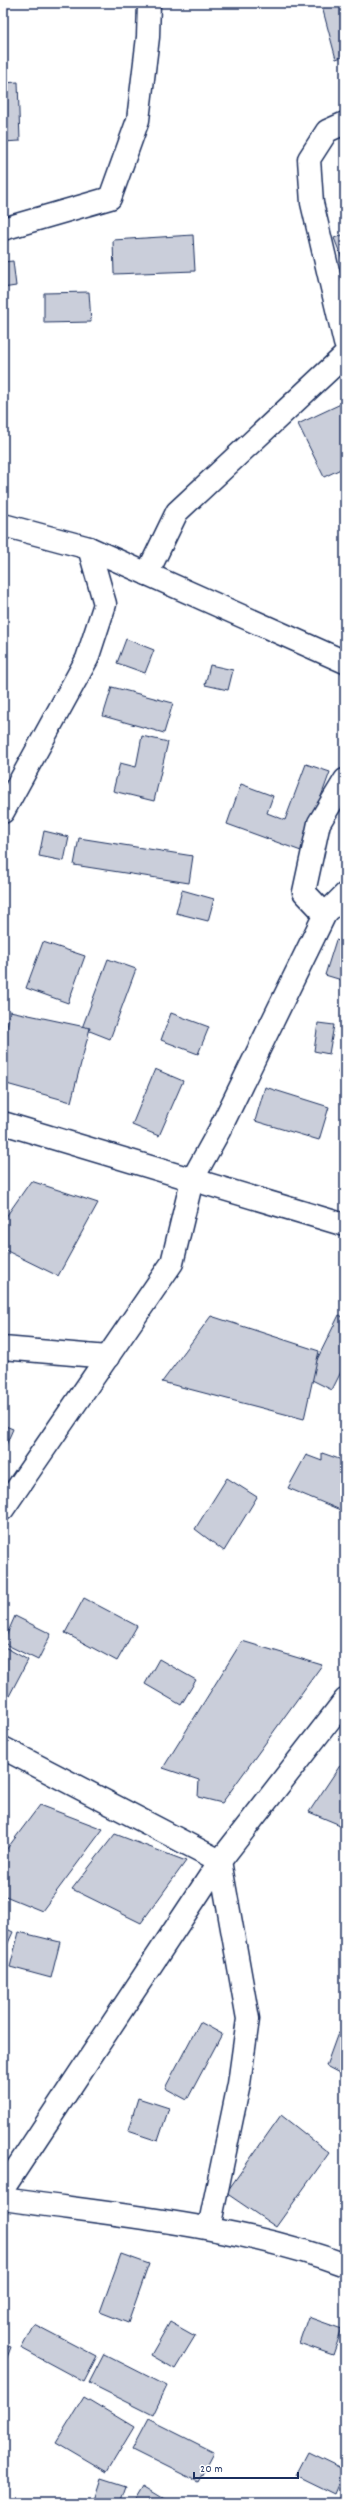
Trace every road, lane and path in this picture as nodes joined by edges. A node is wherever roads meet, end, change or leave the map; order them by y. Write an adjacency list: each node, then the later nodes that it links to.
1 (149, 3): 3 (street)
2 (345, 123): 4 (street)
3 (3, 229)
4 (345, 343)
5 (345, 355): 8 (street)
6 (3, 525): 7 (street)
7 (89, 548): 8 (street); 11 (street)
8 (147, 574): 9 (street)
9 (345, 662)
10 (345, 780): 13 (street)
11 (3, 812)
12 (345, 894): 13 (street)
13 (325, 914): 15 (street)
14 (3, 1123): 15 (street)
15 (192, 1180): 16 (street); 18 (street)
16 (345, 1225)
17 (3, 1348): 18 (street)
18 (108, 1357): 19 (street)
19 (3, 1509)
20 (345, 1700): 22 (street)
21 (3, 1748): 22 (street)
22 (220, 1861): 23 (street); 25 (street)
23 (3, 2189)
24 (3, 2199): 25 (street)
25 (209, 2228): 26 (street)
26 (345, 2265)

